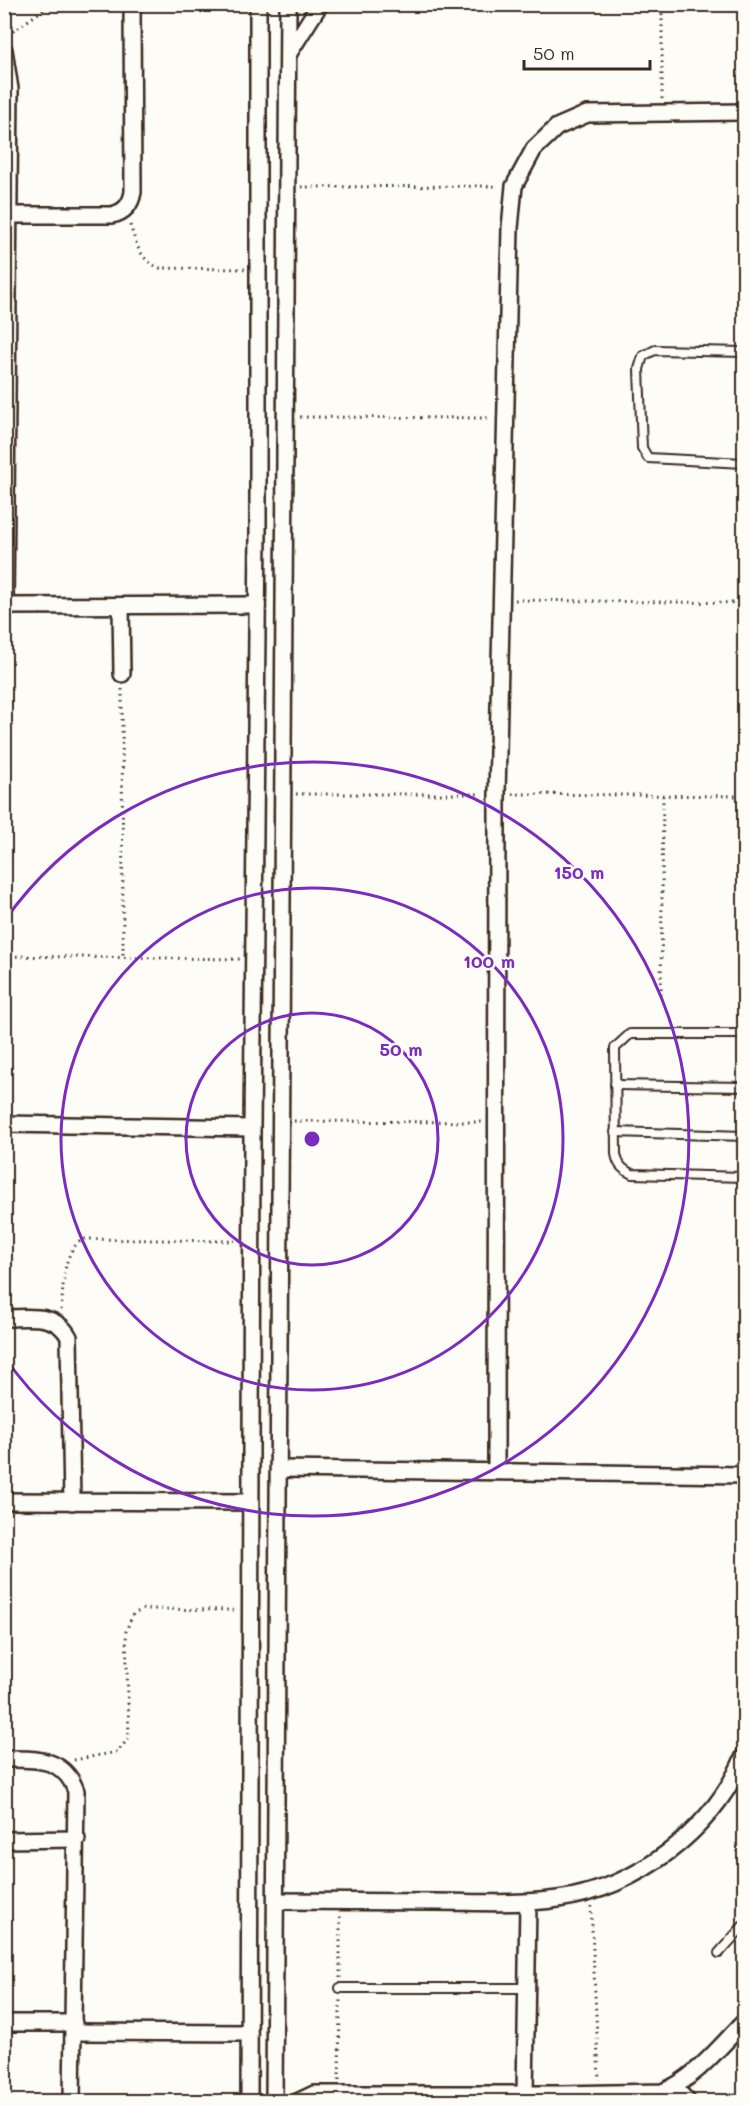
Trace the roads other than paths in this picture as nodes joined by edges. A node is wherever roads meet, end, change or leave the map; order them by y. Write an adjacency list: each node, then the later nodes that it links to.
1 (132, 4): 8 (street)
2 (258, 4): 13 (street)
3 (288, 4): 6 (street)
4 (320, 4): 6 (street)
5 (4, 50): 8 (street)
6 (288, 55): 12 (street)
7 (744, 112): 36 (street)
8 (9, 215): 9 (street)
9 (6, 322): 15 (street)
10 (744, 352): 11 (lane)
11 (744, 463)
12 (284, 531): 13 (street); 19 (street)
13 (258, 532): 14 (street)
14 (257, 605): 16 (street); 18 (street)
15 (5, 606): 16 (street)
16 (121, 606): 17 (street)
17 (122, 674)
18 (257, 684): 19 (street); 20 (street)
19 (283, 685): 21 (street)
20 (253, 1023): 21 (street); 26 (street)
21 (280, 1023): 31 (street)
22 (744, 1034): 23 (lane)
23 (615, 1085): 24 (lane); 27 (lane)
24 (744, 1087)
25 (4, 1124): 26 (street)
26 (252, 1128): 30 (street)
27 (615, 1132): 28 (lane); 29 (lane)
28 (744, 1136)
29 (744, 1177)
30 (252, 1209): 31 (street); 33 (street)
31 (280, 1209): 34 (street)
32 (4, 1318): 39 (street)
33 (251, 1374): 34 (street); 40 (street)
34 (280, 1375): 35 (street)
35 (279, 1469): 36 (street); 42 (street)
36 (496, 1471): 37 (street)
37 (744, 1475)
38 (4, 1502): 39 (street)
39 (72, 1502): 40 (street)
40 (251, 1502): 41 (street)
41 (251, 1575): 42 (street); 45 (street)
42 (279, 1576): 46 (street)
43 (744, 1756): 50 (street)
44 (4, 1759): 47 (street)
45 (250, 1793): 46 (street); 53 (street)
46 (277, 1794): 49 (street)
47 (76, 1839): 48 (street); 59 (street)
48 (4, 1840)
49 (276, 1901): 50 (street); 54 (street)
50 (528, 1902): 56 (street)
51 (744, 1925): 52 (lane)
52 (719, 1953)
53 (250, 1973): 54 (street); 60 (street)
54 (275, 1973): 66 (street)
55 (340, 1988): 56 (lane)
56 (527, 1988): 62 (street)
57 (744, 2022): 61 (street)
58 (4, 2023): 59 (street)
59 (74, 2027): 60 (street); 64 (street)
60 (249, 2033): 65 (street)
61 (674, 2088): 63 (street); 68 (street)
62 (525, 2094): 63 (street); 67 (street)
63 (561, 2098)
64 (72, 2102)
65 (249, 2102)
66 (274, 2102)
67 (297, 2102)
68 (688, 2102)

